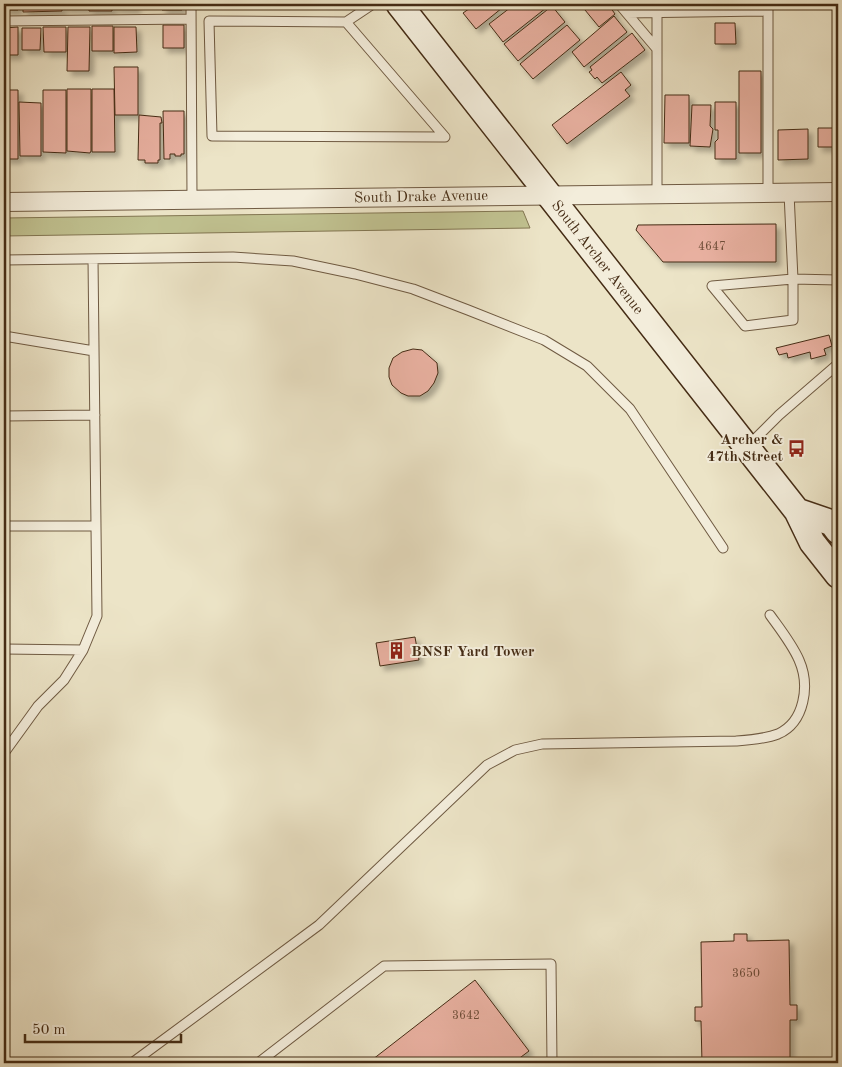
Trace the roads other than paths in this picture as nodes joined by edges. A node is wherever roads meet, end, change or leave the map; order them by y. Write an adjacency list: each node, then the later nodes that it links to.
1 (191, 4): 8 (lane)
2 (373, 4): 10 (lane)
3 (399, 4): 15 (main road, South Archer Avenue)
4 (619, 4): 7 (lane)
5 (768, 7): 6 (lane); 13 (lane)
6 (656, 12): 7 (lane); 11 (lane)
7 (627, 13): 11 (lane)
8 (191, 19): 9 (lane); 17 (lane)
9 (4, 21)
10 (346, 22): 10 (lane)
11 (657, 49): 16 (lane)
12 (838, 192): 14 (street, South Drake Avenue)
13 (768, 193): 14 (street, South Drake Avenue); 16 (street, South Drake Avenue)
14 (789, 193): 21 (lane)
15 (549, 194): 16 (street, South Drake Avenue); 17 (street, South Drake Avenue); 28 (main road, South Archer Avenue)
16 (657, 194)
17 (192, 199): 18 (street, South Drake Avenue)
18 (4, 202)
19 (93, 259): 20 (lane); 24 (lane); 33 (lane)
20 (4, 260)
21 (794, 279): 21 (lane); 22 (lane)
22 (838, 280)
23 (4, 336): 24 (lane)
24 (94, 351): 26 (lane)
25 (838, 364): 28 (lane)
26 (95, 415): 27 (lane); 31 (lane)
27 (4, 416)
28 (747, 447): 29 (main road, South Archer Avenue)
29 (798, 511): 32 (main road); 34 (main road, South Archer Avenue)
30 (4, 526): 31 (lane)
31 (96, 526): 37 (lane)
32 (836, 526)
33 (723, 548)
34 (838, 575)
35 (770, 615): 41 (lane)
36 (4, 649): 37 (lane)
37 (83, 650): 39 (lane)
38 (4, 736): 39 (lane)
39 (15, 736): 40 (lane)
40 (4, 753)
41 (132, 1063)
42 (258, 1063): 43 (lane)
43 (552, 1063)

